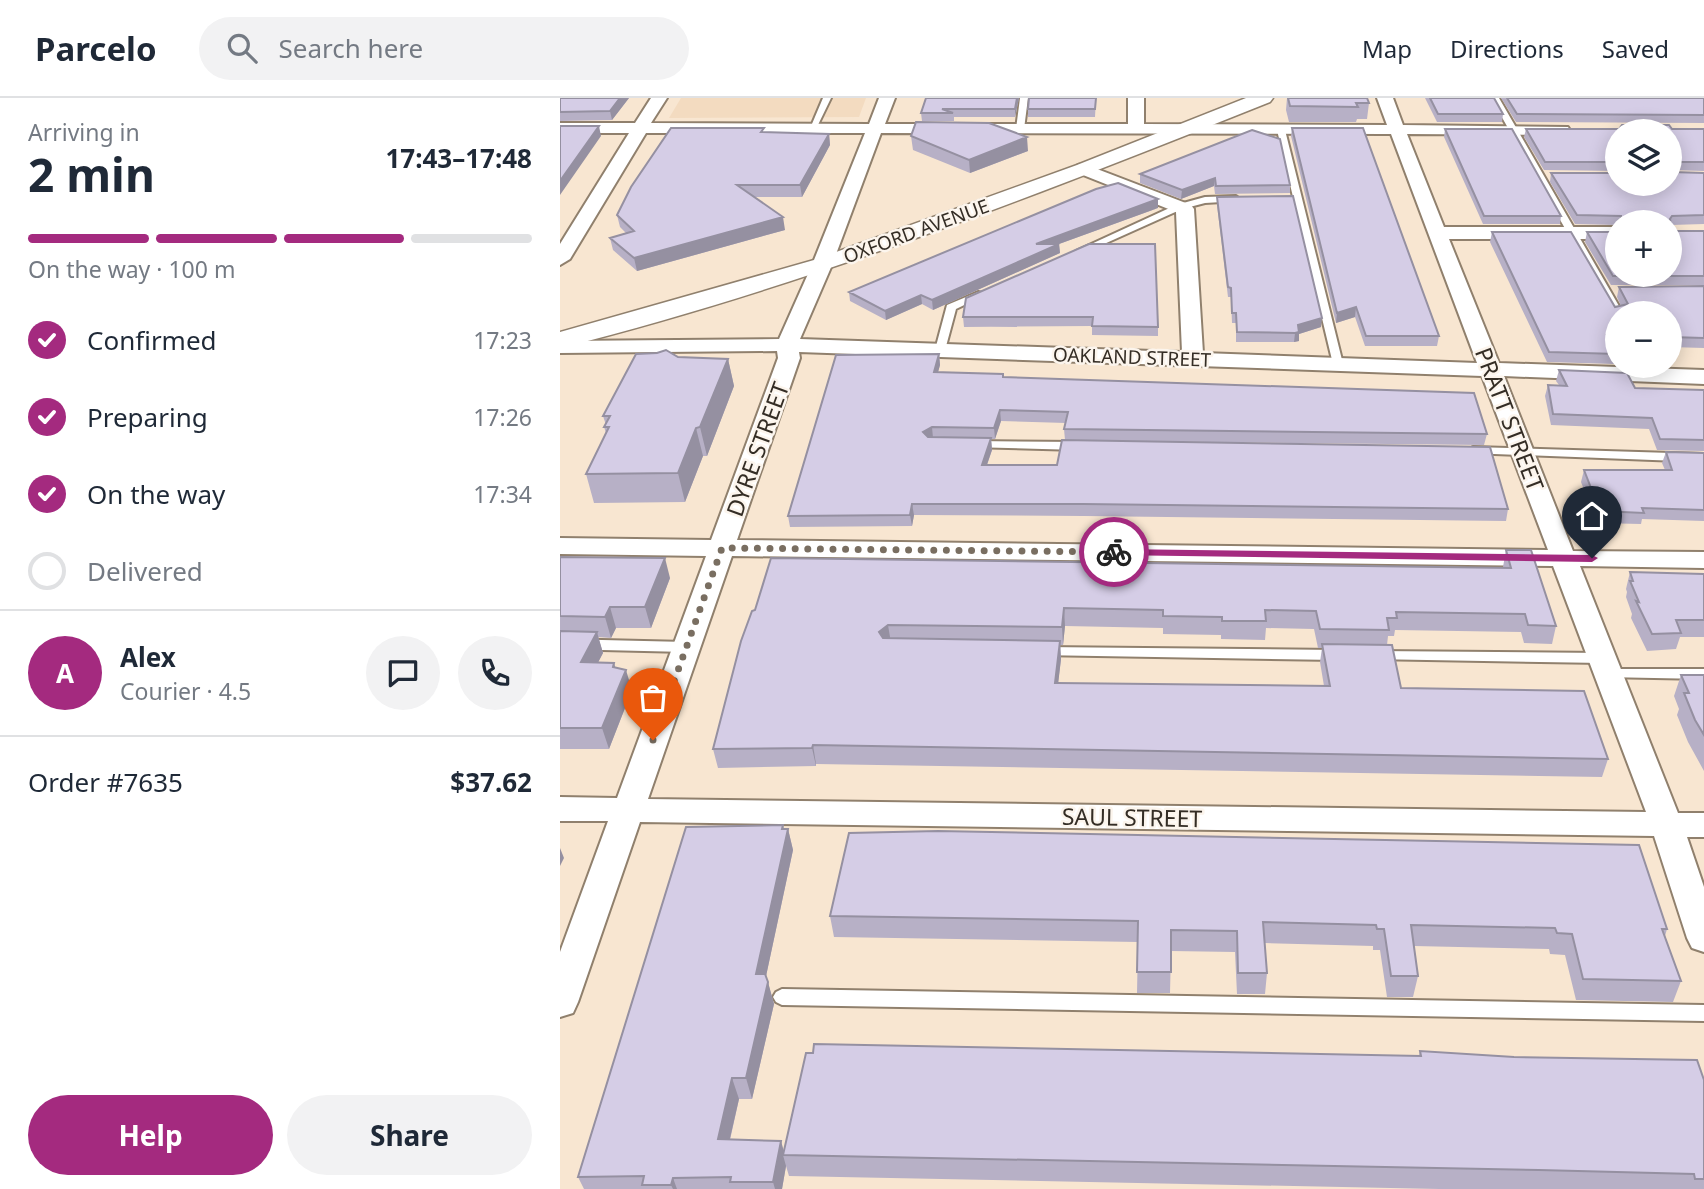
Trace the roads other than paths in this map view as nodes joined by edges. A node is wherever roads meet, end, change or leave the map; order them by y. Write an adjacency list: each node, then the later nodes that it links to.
1 (659, 98): 10 (street)
2 (827, 98): 11 (lane)
3 (887, 98): 12 (street, DYRE STREET)
4 (1024, 98): 13 (lane)
5 (1136, 98): 14 (street)
6 (1263, 98): 15 (street, OXFORD AVENUE)
7 (1385, 98): 17 (street, PRATT STREET)
8 (1495, 98): 18 (lane)
9 (560, 128): 10 (street)
10 (640, 129): 11 (street); 31 (street)
11 (812, 130): 12 (street)
12 (876, 130): 13 (street); 32 (street, DYRE STREET)
13 (1020, 130): 14 (street)
14 (1136, 130): 15 (street)
15 (1182, 130): 16 (street); 20 (street, OXFORD AVENUE)
16 (1281, 130): 17 (street); 25 (lane)
17 (1398, 130): 18 (street); 27 (street, PRATT STREET)
18 (1513, 130): 19 (street); 21 (lane)
19 (1581, 130)
20 (1084, 169): 26 (street); 32 (street, OXFORD AVENUE)
21 (1540, 176): 22 (lane); 28 (lane)
22 (1553, 176)
23 (1246, 199): 26 (lane)
24 (1287, 199): 25 (lane)
25 (1300, 199): 42 (lane)
26 (1179, 207): 30 (lane); 41 (street)
27 (1439, 233): 28 (street); 43 (street, PRATT STREET)
28 (1573, 233): 29 (street); 34 (lane)
29 (1605, 233)
30 (1065, 258)
31 (560, 259)
32 (822, 265): 37 (street, OXFORD AVENUE); 38 (street, DYRE STREET)
33 (989, 291): 40 (lane)
34 (1606, 291): 35 (lane); 36 (lane)
35 (1620, 291)
36 (1611, 301)
37 (560, 340)
38 (787, 345): 39 (street, OAKLAND STREET); 40 (street, OAKLAND STREET); 53 (street, DYRE STREET)
39 (560, 347)
40 (940, 350): 41 (street, OAKLAND STREET)
41 (1193, 359): 42 (street, OAKLAND STREET)
42 (1338, 364): 43 (street, OAKLAND STREET)
43 (1490, 369): 44 (street, OAKLAND STREET); 50 (street, PRATT STREET)
44 (1605, 370)
45 (1682, 374): 46 (street, OAKLAND STREET)
46 (1704, 377)
47 (960, 445): 48 (lane)
48 (1097, 446)
49 (1454, 451): 50 (lane)
50 (1523, 452): 51 (lane); 54 (street, PRATT STREET)
51 (1704, 458)
52 (560, 546): 53 (street)
53 (722, 548): 54 (street); 57 (street, DYRE STREET)
54 (1564, 558): 55 (street); 59 (street, PRATT STREET)
55 (1704, 560)
56 (560, 643): 57 (lane)
57 (686, 647): 62 (street, DYRE STREET)
58 (1030, 652): 59 (lane)
59 (1606, 666): 60 (lane); 63 (street, PRATT STREET)
60 (1704, 674)
61 (560, 809): 62 (street, SAUL STREET)
62 (629, 810): 63 (street, SAUL STREET); 67 (street, DYRE STREET)
63 (1667, 825): 64 (street, SAUL STREET); 65 (street, PRATT STREET)
64 (1704, 825)
65 (1704, 938)
66 (782, 997): 68 (lane)
67 (560, 1002)
68 (1704, 1013)

